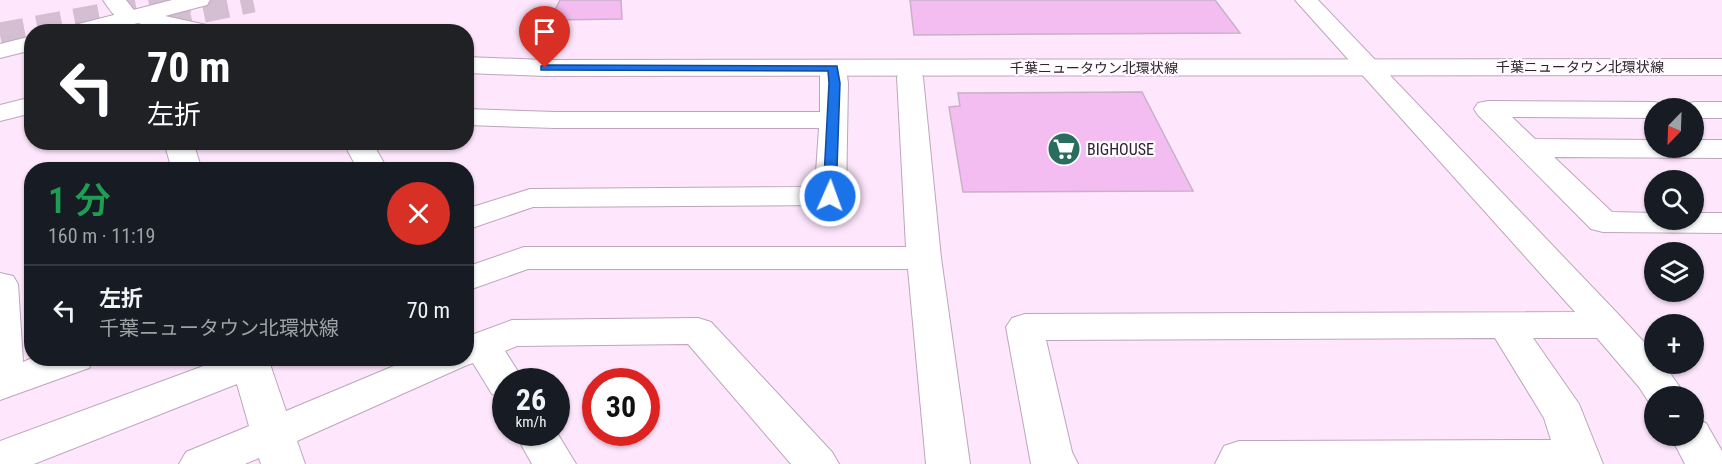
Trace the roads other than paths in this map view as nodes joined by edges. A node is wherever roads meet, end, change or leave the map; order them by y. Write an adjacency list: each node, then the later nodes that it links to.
1 (176, 0): 4 (street)
2 (199, 0): 4 (street)
3 (1306, 0): 14 (street)
4 (127, 16): 5 (street); 6 (street); 7 (street)
5 (90, 24)
6 (101, 24)
7 (167, 24)
8 (24, 39): 9 (street)
9 (0, 45)
10 (24, 45): 11 (street)
11 (0, 51)
12 (474, 51): 15 (street, 千葉ニュータウン北環状線)
13 (1722, 51): 14 (street, 千葉ニュータウン北環状線)
14 (1362, 60): 15 (street, 千葉ニュータウン北環状線); 17 (street, 千葉ニュータウン北環状線); 33 (street)
15 (841, 63): 16 (street, 千葉ニュータウン北環状線); 25 (street)
16 (474, 65)
17 (1722, 67)
18 (910, 77): 30 (street)
19 (24, 107): 23 (street)
20 (1644, 110): 26 (street)
21 (1704, 110): 22 (street)
22 (1722, 110)
23 (0, 113)
24 (474, 117): 25 (street)
25 (833, 120): 28 (street)
26 (1528, 148): 27 (street); 29 (street)
27 (1722, 148)
28 (474, 217)
29 (1722, 223)
30 (924, 258): 31 (street); 52 (street)
31 (474, 277)
32 (0, 284): 42 (street)
33 (1607, 325): 34 (street); 43 (street)
34 (1506, 326): 48 (street); 53 (street)
35 (474, 349): 51 (street)
36 (474, 358): 41 (street)
37 (53, 366): 42 (street)
38 (236, 366): 47 (street)
39 (239, 366): 46 (street)
40 (440, 366): 46 (street)
41 (492, 373)
42 (2, 384)
43 (1659, 386)
44 (543, 446): 50 (street)
45 (1697, 446): 55 (street)
46 (278, 449): 49 (street)
47 (0, 459)
48 (1580, 461): 54 (street)
49 (201, 464)
50 (554, 464)
51 (817, 464)
52 (948, 464)
53 (1056, 464)
54 (1238, 464)
55 (1707, 464)

